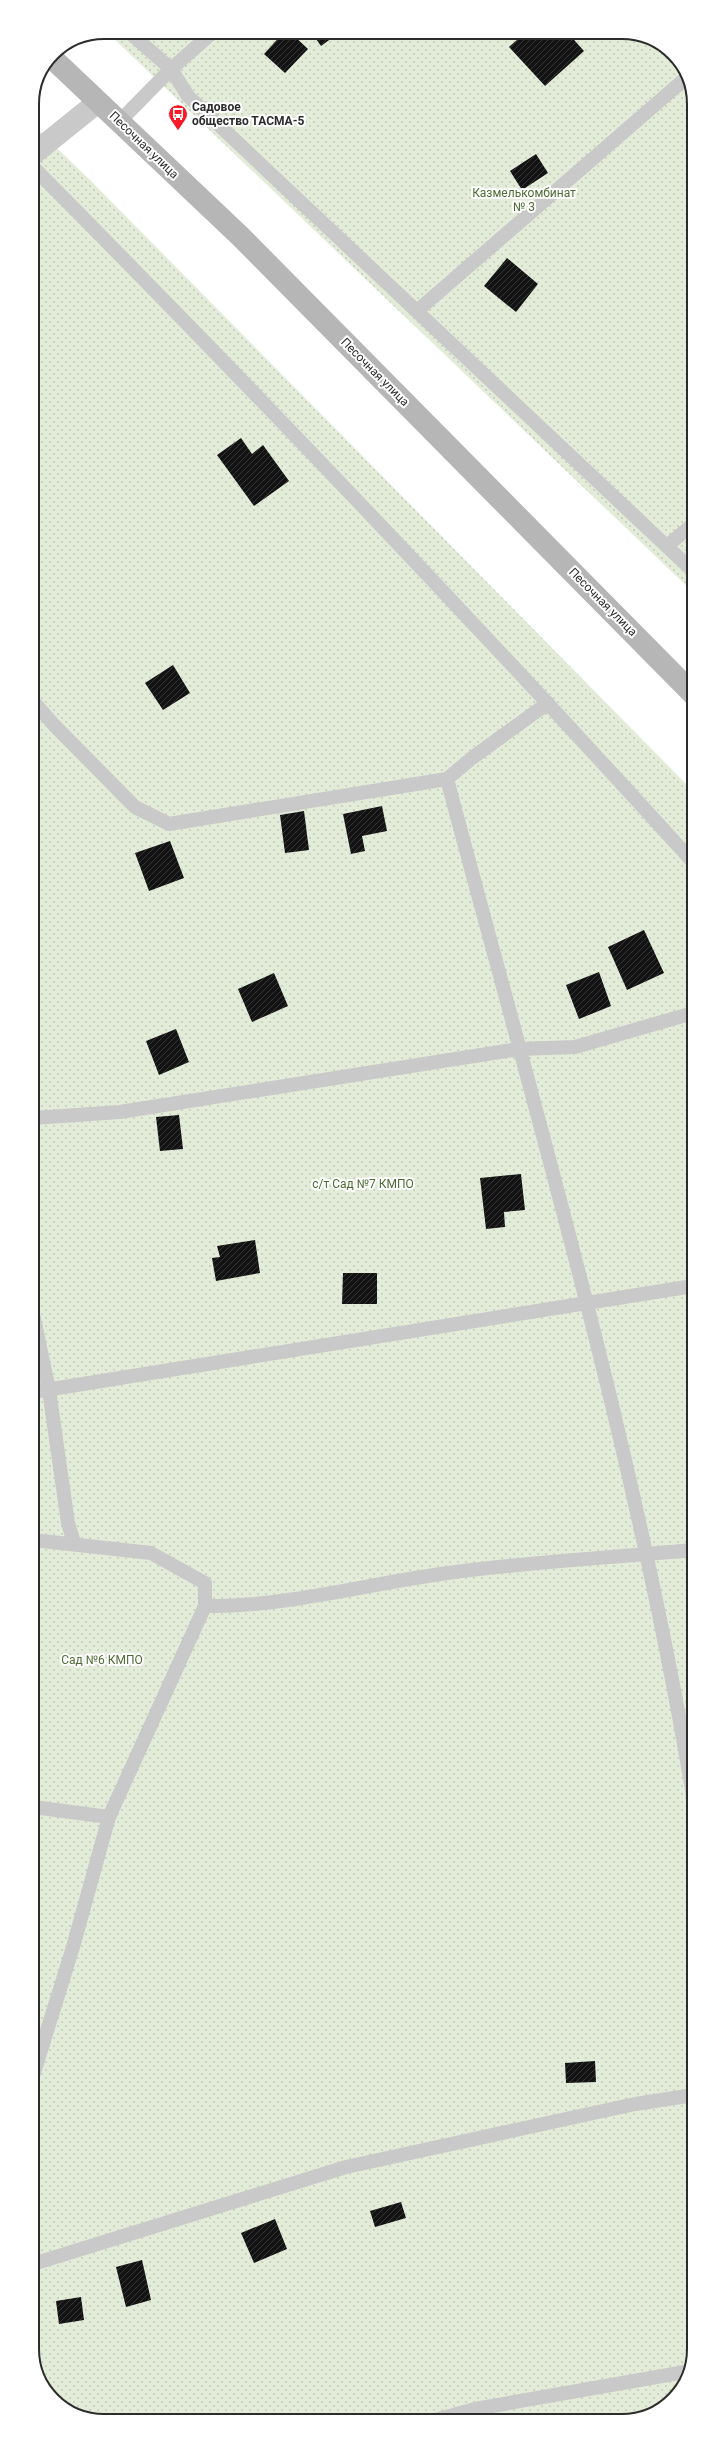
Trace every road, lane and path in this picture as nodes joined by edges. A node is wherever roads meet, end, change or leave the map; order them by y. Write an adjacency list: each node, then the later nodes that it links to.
1 (137, 39): 4 (lane)
2 (205, 39): 4 (lane)
3 (55, 61): 6 (main road, Песочная улица)
4 (171, 69): 7 (lane); 10 (lane)
5 (683, 81): 10 (lane)
6 (98, 102): 7 (main road, Песочная улица); 8 (street)
7 (119, 122): 14 (main road, Песочная улица)
8 (39, 149)
9 (39, 173): 15 (lane)
10 (417, 311): 12 (lane)
11 (687, 529): 12 (lane)
12 (667, 546): 13 (lane)
13 (687, 565)
14 (687, 688)
15 (548, 703): 17 (lane); 18 (lane)
16 (39, 708): 17 (lane)
17 (448, 779): 20 (lane)
18 (687, 855)
19 (687, 1015): 20 (lane)
20 (519, 1049): 21 (lane); 23 (lane)
21 (39, 1118)
22 (687, 1287): 23 (lane)
23 (587, 1303): 25 (lane); 30 (lane)
24 (39, 1342): 25 (lane)
25 (49, 1390): 26 (lane); 28 (lane)
26 (39, 1391)
27 (39, 1540): 28 (lane)
28 (74, 1543): 31 (lane)
29 (687, 1551): 30 (lane)
30 (646, 1555): 31 (lane); 32 (lane)
31 (204, 1606): 34 (lane)
32 (687, 1766)
33 (39, 1808): 34 (lane)
34 (109, 1817): 35 (lane)
35 (39, 2057)
36 (687, 2096): 37 (lane)
37 (39, 2262)
38 (683, 2372): 39 (lane)
39 (457, 2414)

